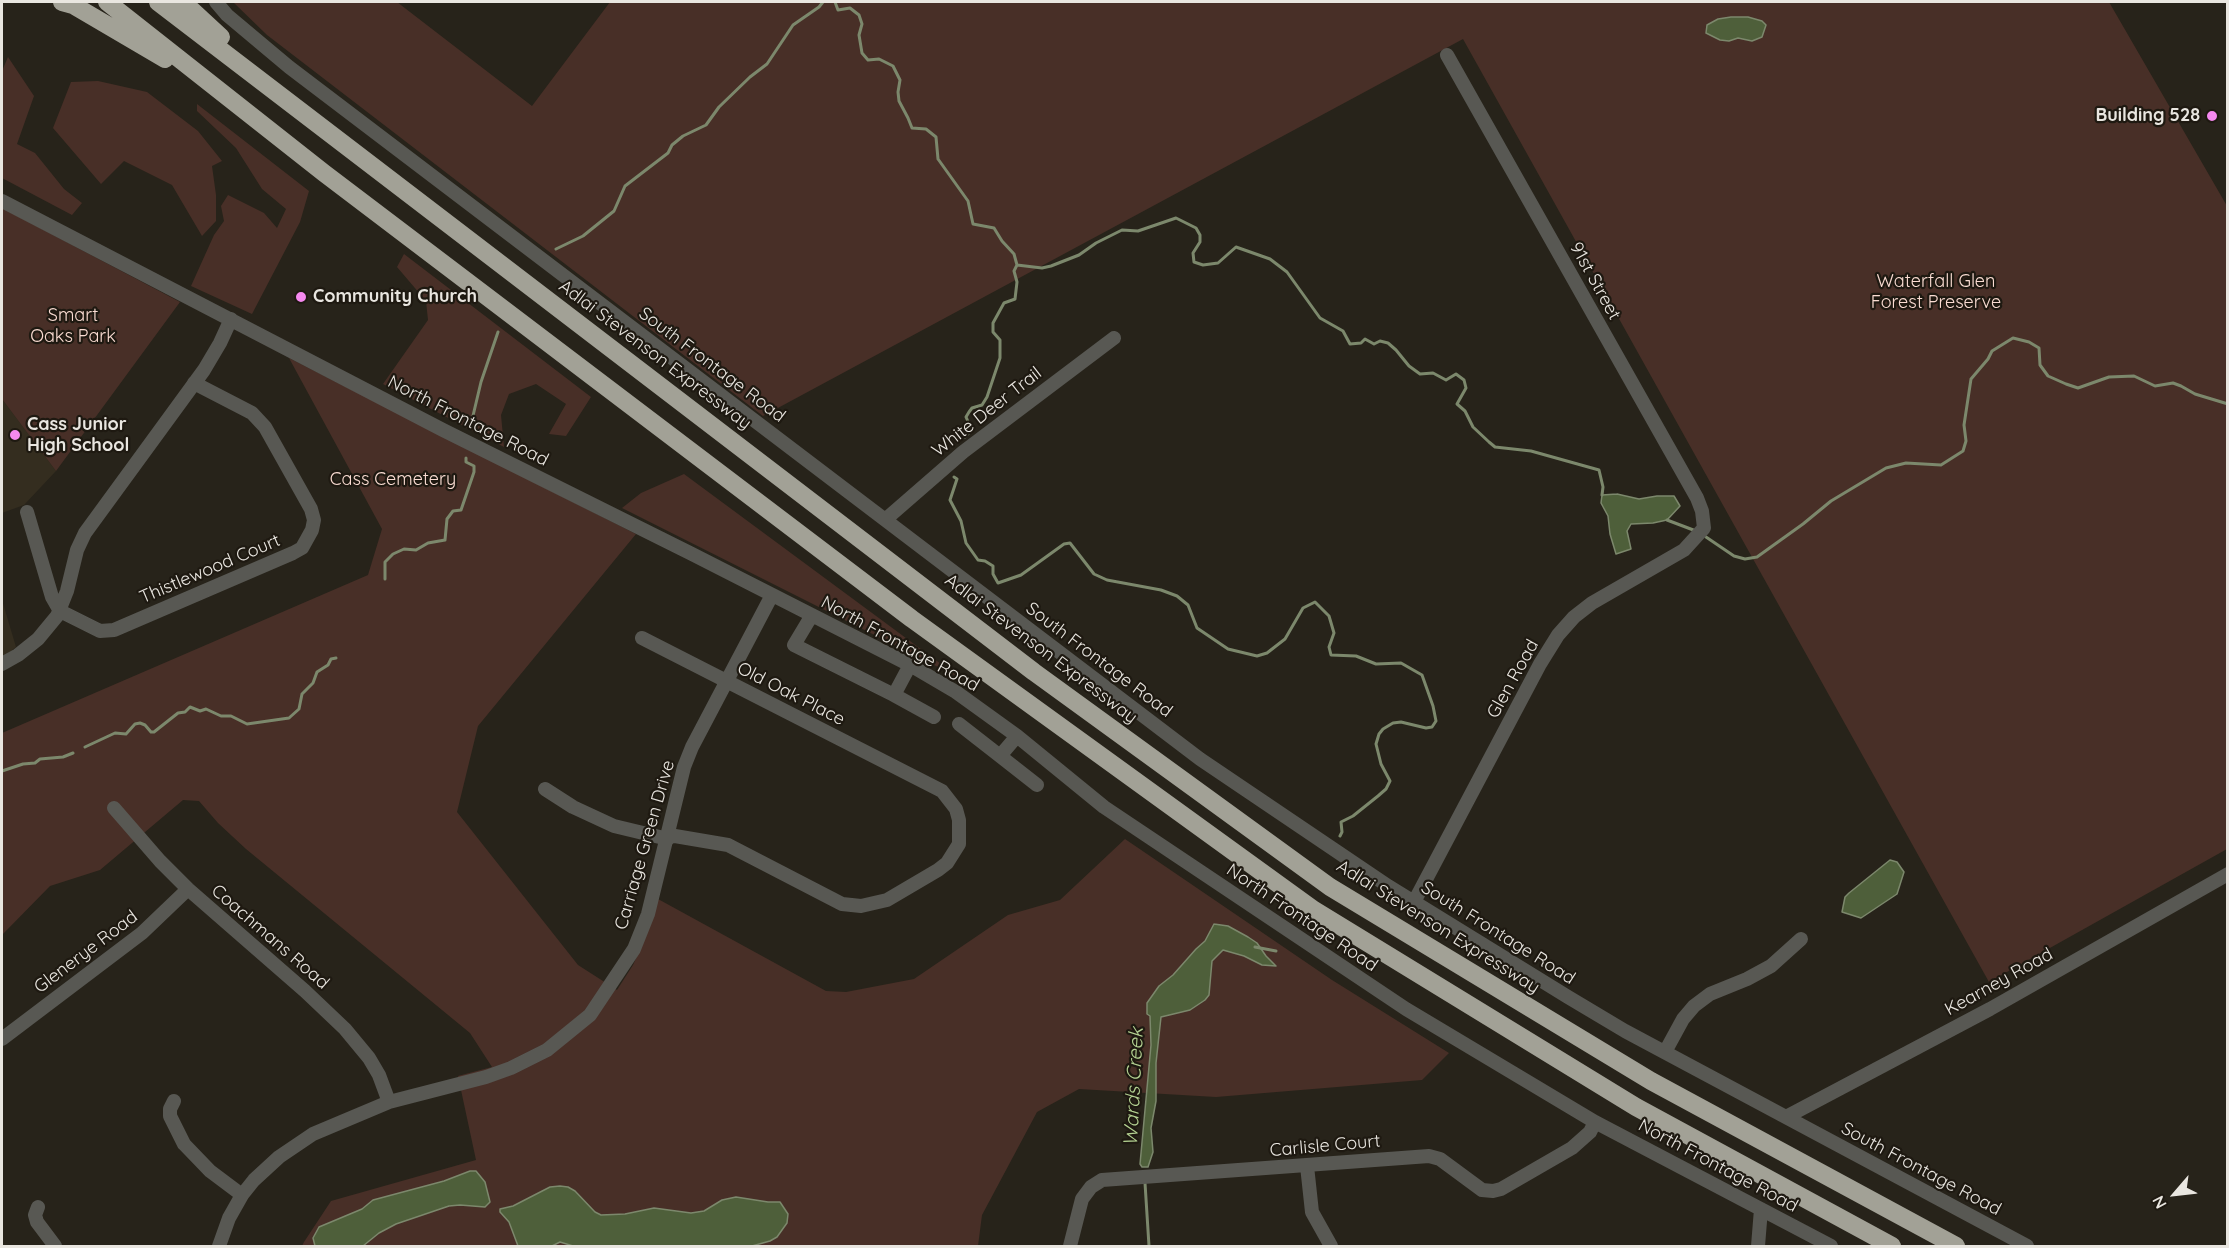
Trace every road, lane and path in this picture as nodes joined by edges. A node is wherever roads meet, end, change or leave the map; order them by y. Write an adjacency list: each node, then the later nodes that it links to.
1 (62, 2): 7 (highway)
2 (107, 2): 7 (highway)
3 (158, 2): 8 (highway, Adlai Stevenson Expressway)
4 (183, 2): 8 (highway)
5 (216, 2): 14 (street, South Frontage Road)
6 (1447, 55): 15 (street, 91st Street)
7 (216, 88): 52 (highway)
8 (273, 90): 53 (highway, Adlai Stevenson Expressway)
9 (2, 201): 10 (street, North Frontage Road)
10 (231, 319): 12 (street); 16 (street, North Frontage Road)
11 (1114, 338): 14 (street, White Deer Trail)
12 (194, 383): 17 (street); 17 (street, Thistlewood Court)
13 (27, 512): 17 (street)
14 (886, 519): 34 (street, South Frontage Road)
15 (1704, 528): 34 (street, Glen Road)
16 (772, 595): 18 (street, North Frontage Road); 22 (street, Carriage Green Drive)
17 (60, 611): 20 (street)
18 (812, 615): 21 (street, North Frontage Road); 23 (street)
19 (642, 638): 22 (street, Old Oak Place)
20 (2, 664)
21 (910, 666): 23 (street); 26 (street, North Frontage Road)
22 (726, 681): 31 (street, Carriage Green Drive); 31 (street, Old Oak Place)
23 (894, 695): 24 (street)
24 (934, 717)
25 (959, 724): 27 (street)
26 (1017, 736): 27 (street); 41 (street, North Frontage Road)
27 (1000, 756): 28 (street)
28 (1037, 785)
29 (545, 789): 31 (street, Old Oak Place)
30 (114, 808): 33 (street, Coachmans Road)
31 (668, 837): 39 (street, Carriage Green Drive)
32 (2228, 874): 40 (street, Kearney Road)
33 (188, 889): 36 (street, Glenerye Road); 39 (street, Coachmans Road)
34 (1414, 902): 37 (street, South Frontage Road)
35 (1801, 939): 37 (street)
36 (2, 1039)
37 (1665, 1052): 40 (street, South Frontage Road)
38 (174, 1101): 43 (street)
39 (389, 1102): 43 (street, Carriage Green Drive)
40 (1786, 1117): 54 (street, South Frontage Road)
41 (1594, 1122): 42 (street, Carlisle Court); 45 (street, North Frontage Road)
42 (1307, 1166): 48 (street, Carlisle Court); 49 (street)
43 (242, 1195): 47 (street, Carriage Green Drive)
44 (38, 1207): 46 (street)
45 (1761, 1209): 50 (street); 51 (street, North Frontage Road)
46 (55, 1246)
47 (219, 1246)
48 (1070, 1246)
49 (1331, 1246)
50 (1758, 1246)
51 (1831, 1246)
52 (1892, 1246)
53 (1956, 1246)
54 (2027, 1246)

